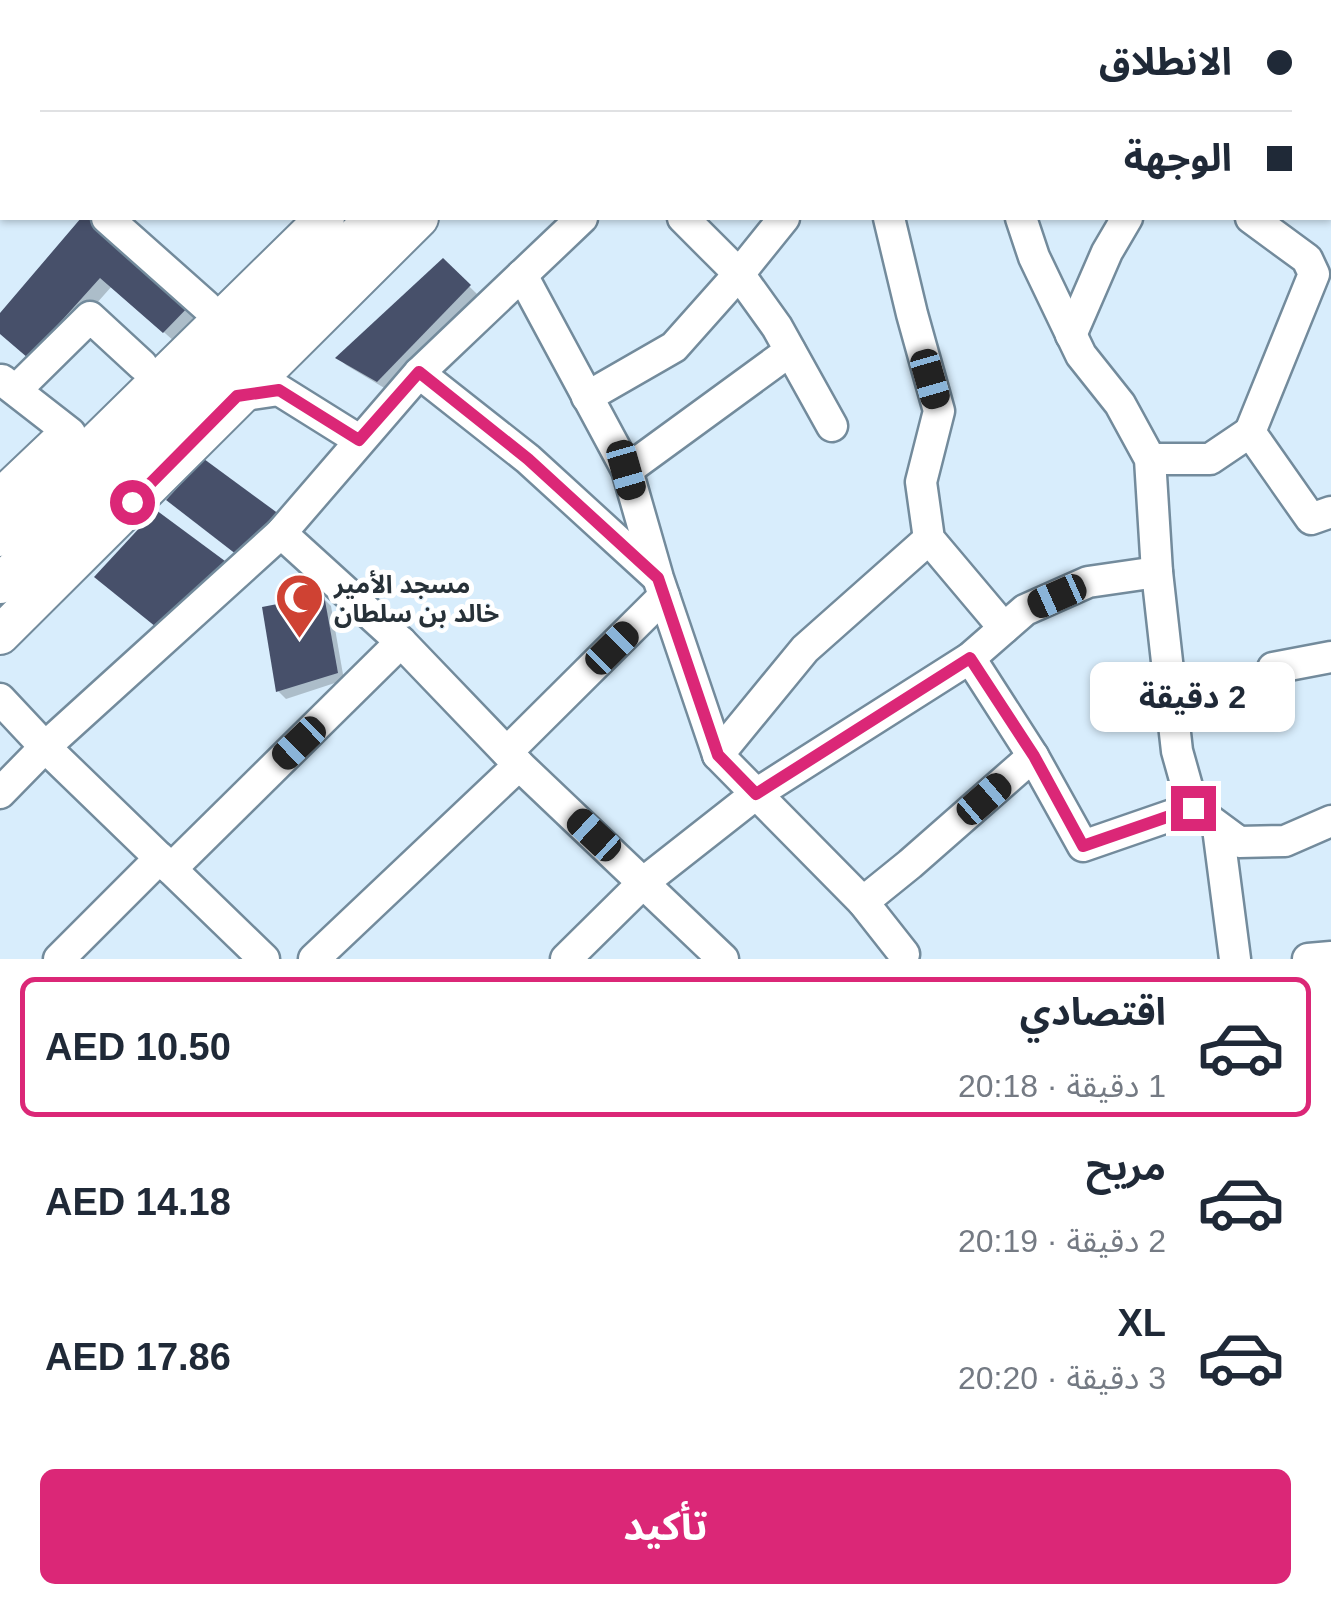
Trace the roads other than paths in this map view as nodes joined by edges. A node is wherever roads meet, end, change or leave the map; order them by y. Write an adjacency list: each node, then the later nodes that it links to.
1 (110, 220): 16 (street)
2 (289, 220): 16 (main road)
3 (322, 220): 33 (main road)
4 (374, 220): 36 (main road)
5 (417, 220): 22 (main road)
6 (580, 220): 15 (street)
7 (685, 220): 14 (street)
8 (782, 220): 14 (street)
9 (888, 220): 34 (street)
10 (1022, 220): 17 (street)
11 (1126, 220): 17 (street)
12 (1253, 220): 13 (street)
13 (1322, 267): 25 (street)
14 (739, 274): 18 (street); 23 (street)
15 (522, 275): 20 (street); 23 (street)
16 (206, 306): 19 (main road)
17 (1072, 335): 28 (street)
18 (790, 351): 24 (street); 29 (street)
19 (142, 365): 21 (street); 26 (main road)
20 (419, 372): 27 (street); 37 (street)
21 (8, 384): 26 (street)
22 (237, 396): 27 (street); 39 (main road)
23 (587, 397): 29 (street)
24 (832, 426)
25 (1250, 432): 28 (street); 31 (street)
26 (70, 433): 30 (main road)
27 (359, 440): 32 (street)
28 (1150, 459): 35 (street)
29 (626, 470): 37 (street)
30 (0, 499)
31 (1331, 512)
32 (282, 533): 40 (street); 45 (street)
33 (0, 537)
34 (929, 539): 38 (street); 46 (street)
35 (1157, 572): 38 (street); 51 (street)
36 (0, 584)
37 (661, 587): 46 (street); 48 (street)
38 (1004, 628): 42 (street)
39 (0, 634)
40 (401, 642): 48 (street); 54 (street)
41 (1331, 657): 43 (street)
42 (970, 658): 47 (street); 50 (street)
43 (1274, 668)
44 (0, 699): 45 (street)
45 (45, 747): 49 (street); 54 (street)
46 (718, 755): 50 (street)
47 (1034, 756): 51 (street); 56 (street)
48 (513, 758): 55 (street); 61 (street)
49 (0, 794)
50 (756, 794): 55 (street); 56 (street)
51 (1193, 808): 53 (street)
52 (1331, 821): 53 (street)
53 (1218, 828): 64 (street)
54 (166, 864): 59 (street); 60 (street)
55 (644, 882): 62 (street); 63 (street)
56 (863, 902): 57 (street)
57 (904, 954)
58 (1331, 957): 65 (street)
59 (59, 959)
60 (264, 959)
61 (314, 959)
62 (566, 959)
63 (723, 959)
64 (1235, 959)
65 (1308, 959)

